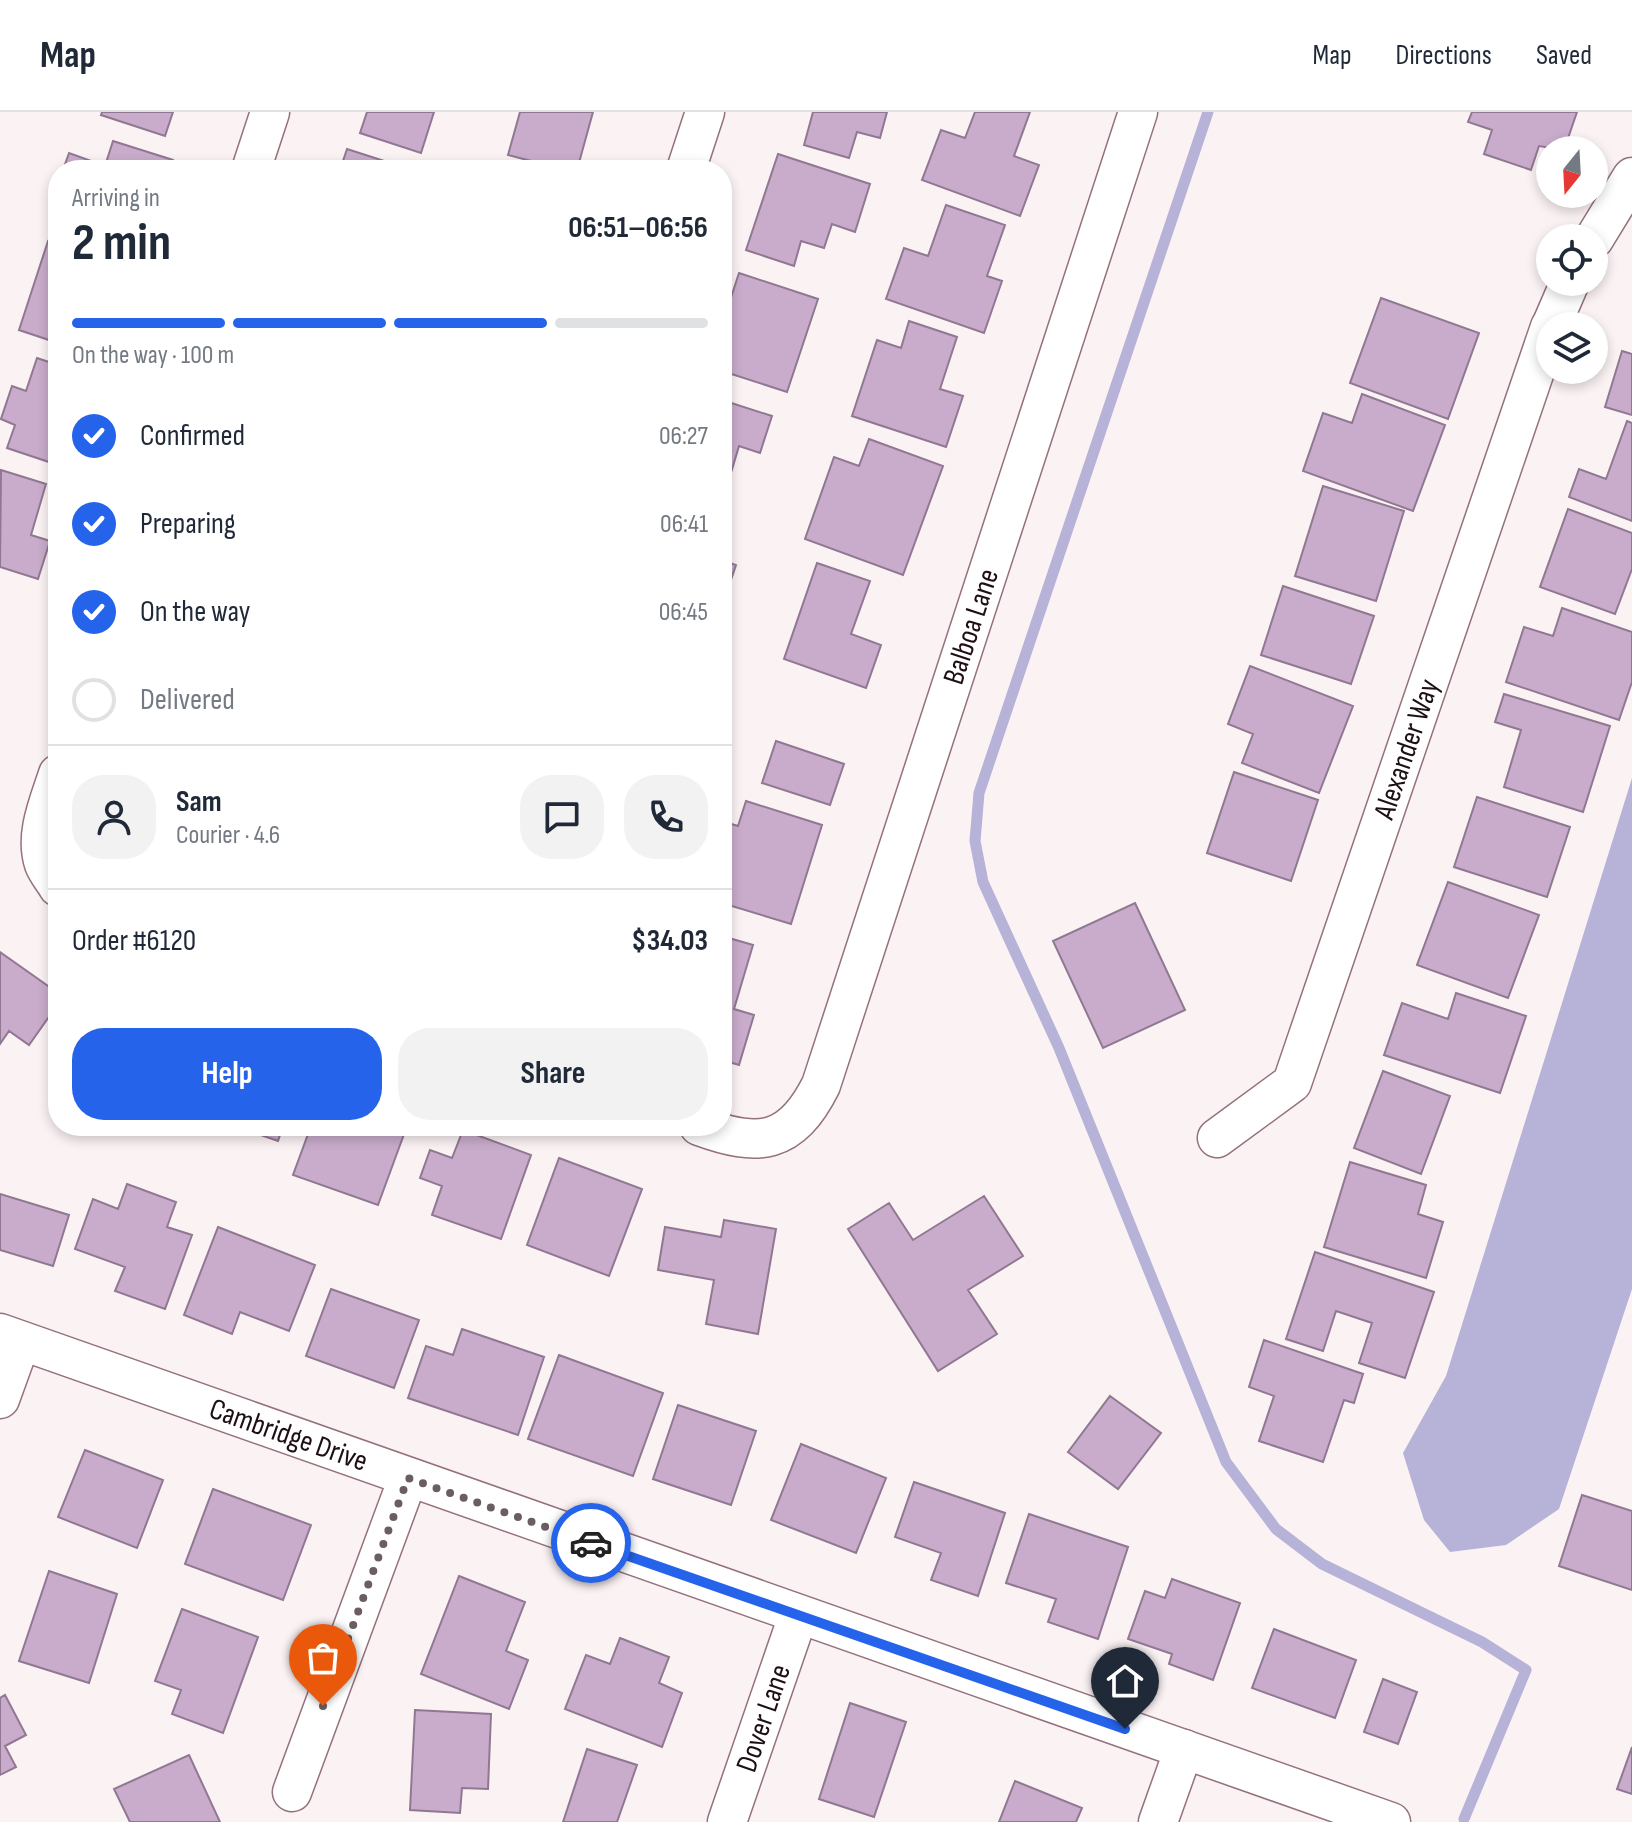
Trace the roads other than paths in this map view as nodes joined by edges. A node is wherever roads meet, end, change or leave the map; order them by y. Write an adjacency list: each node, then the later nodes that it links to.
1 (270, 112): 4 (street)
2 (705, 112): 5 (street)
3 (1138, 112): 11 (street, Balboa Lane)
4 (254, 160)
5 (689, 160)
6 (1632, 177): 7 (street)
7 (1603, 224)
8 (1536, 368): 12 (street, Alexander Way)
9 (48, 805): 10 (street)
10 (48, 871)
11 (732, 1136)
12 (1217, 1138)
13 (10, 1337): 14 (street); 15 (street, Cambridge Drive)
14 (0, 1399)
15 (408, 1478): 16 (street, Cambridge Drive); 18 (street)
16 (798, 1616): 17 (street, Cambridge Drive); 19 (street, Dover Lane)
17 (1184, 1749): 20 (street); 21 (street, Cambridge Drive)
18 (292, 1792)
19 (727, 1822)
20 (1158, 1822)
21 (1391, 1822)

